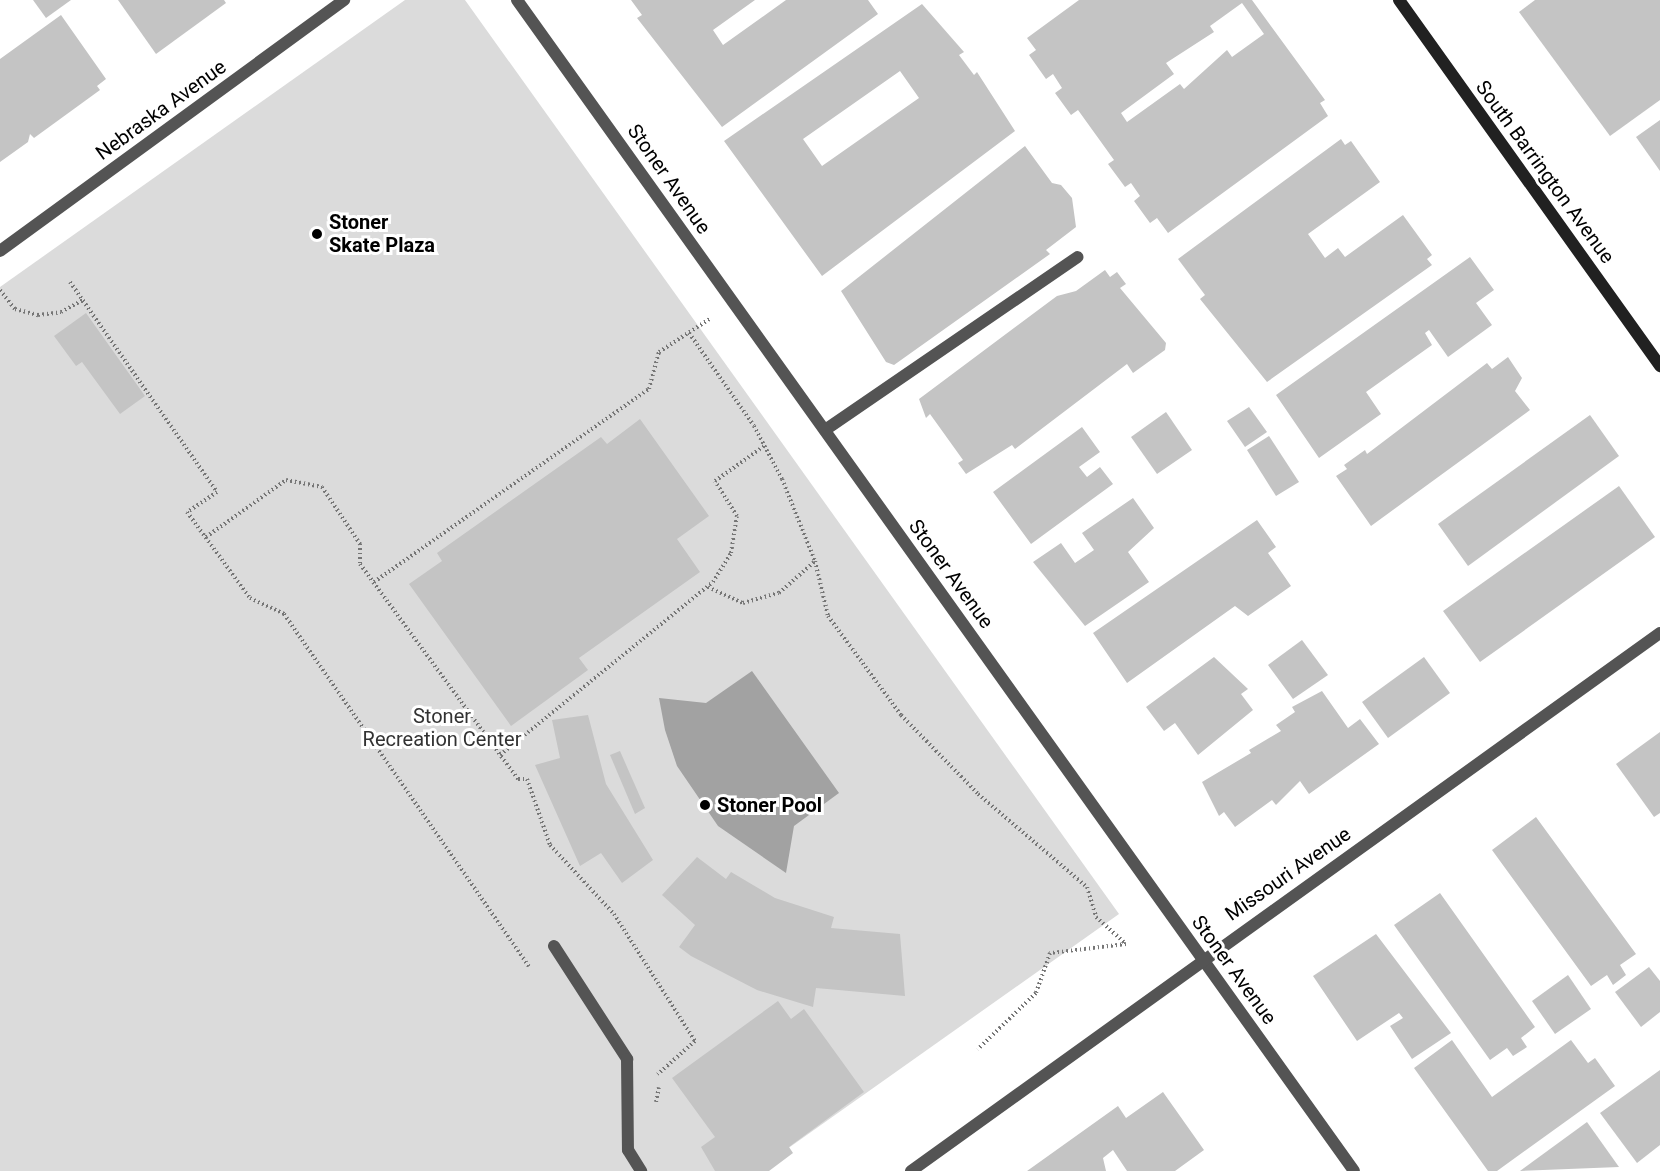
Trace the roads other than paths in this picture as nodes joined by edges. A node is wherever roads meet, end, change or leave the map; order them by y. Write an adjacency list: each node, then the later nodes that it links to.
1 (344, 0): 4 (street, Nebraska Avenue)
2 (517, 0): 7 (street, Stoner Avenue)
3 (1399, 0): 6 (street, South Barrington Avenue)
4 (0, 251)
5 (1077, 257): 7 (street)
6 (1660, 366)
7 (825, 430): 10 (street, Stoner Avenue)
8 (1660, 633): 10 (street, Missouri Avenue)
9 (554, 946): 11 (street)
10 (1202, 959): 12 (street, Missouri Avenue); 13 (street, Stoner Avenue)
11 (642, 1171)
12 (911, 1171)
13 (1354, 1171)

